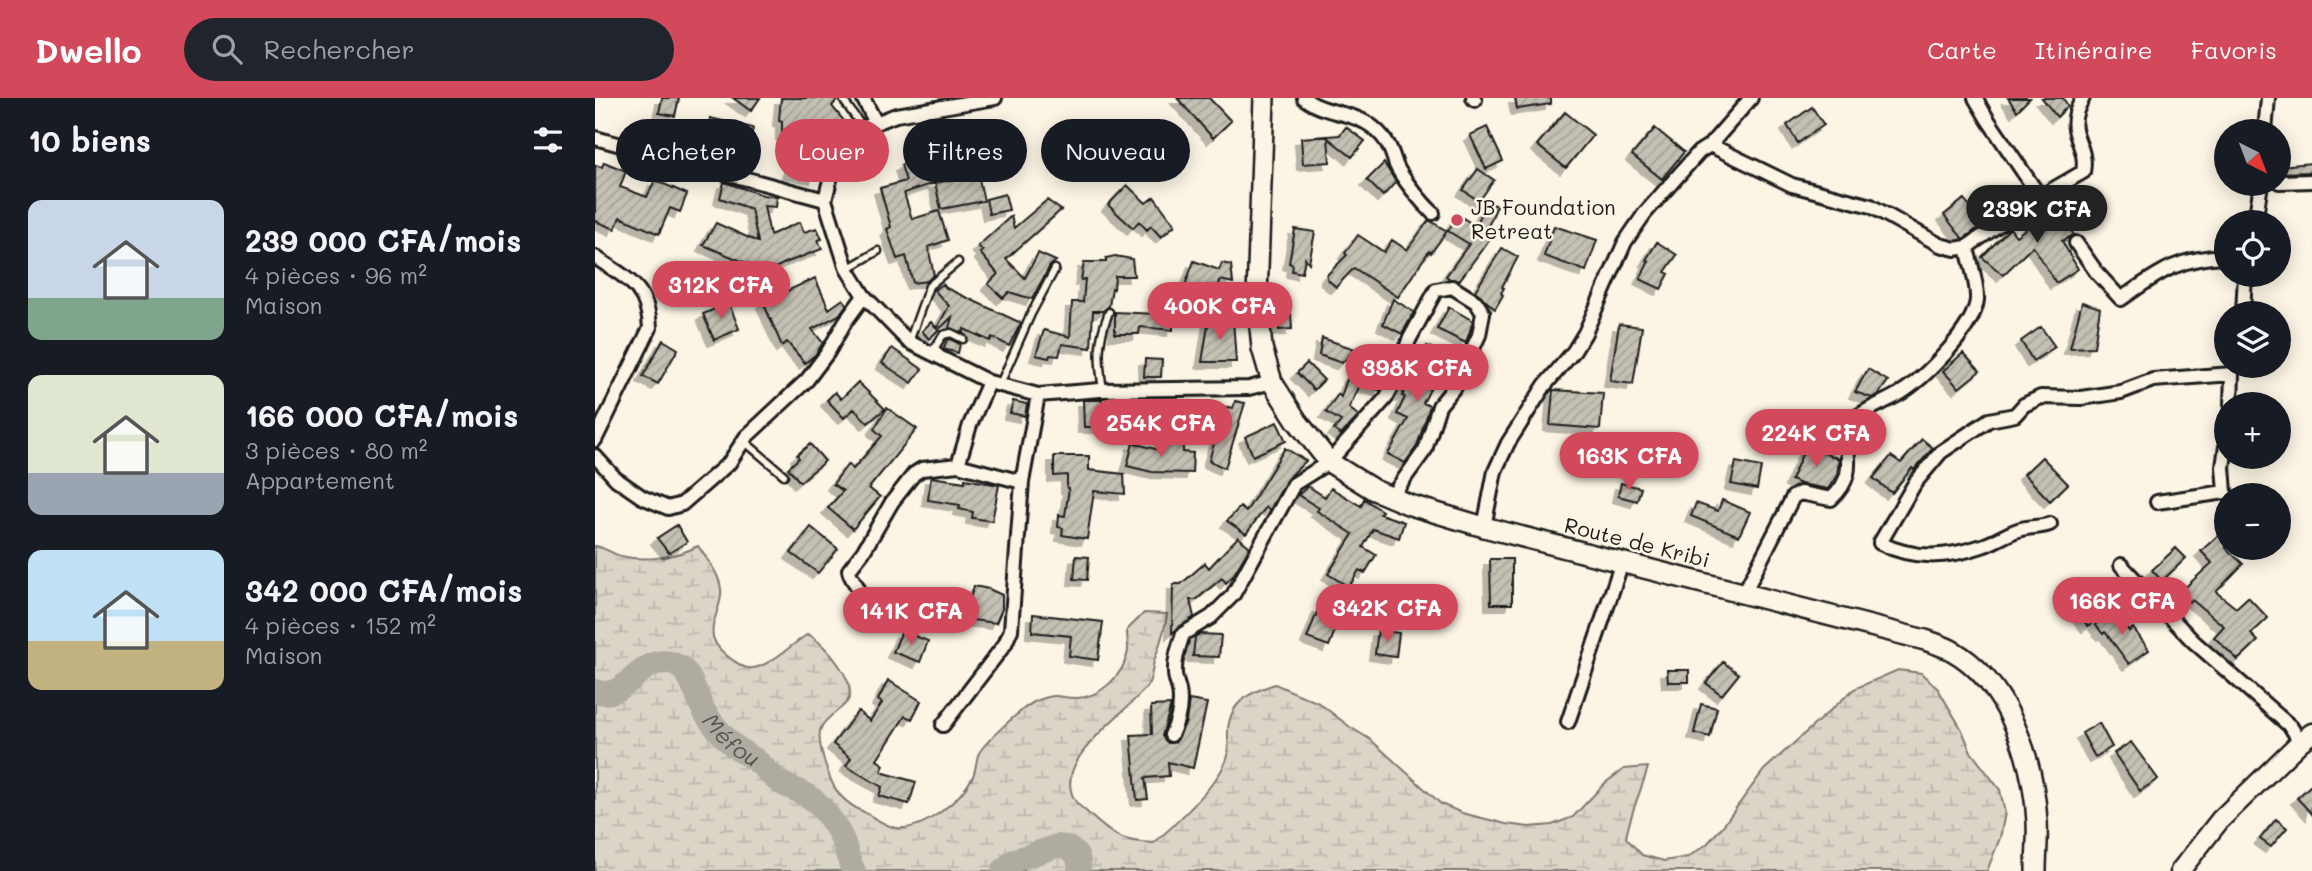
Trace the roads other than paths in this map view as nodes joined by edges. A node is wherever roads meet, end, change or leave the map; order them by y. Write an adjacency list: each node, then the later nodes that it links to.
1 (863, 98): 12 (street)
2 (995, 98): 10 (street)
3 (1264, 98): 37 (main road, Route de Kribi)
4 (1304, 98): 22 (street)
5 (1751, 98): 16 (street)
6 (1975, 98): 20 (street)
7 (2083, 98): 20 (street)
8 (2268, 98): 14 (street)
9 (844, 101): 11 (lane)
10 (939, 102): 13 (street)
11 (864, 119)
12 (868, 119)
13 (886, 119)
14 (2266, 119)
15 (595, 138): 21 (street)
16 (1710, 145): 24 (street); 52 (street)
17 (2312, 181): 19 (street)
18 (830, 182): 21 (street)
19 (2291, 182)
20 (2040, 197): 24 (street)
21 (825, 200): 29 (street)
22 (1433, 213)
23 (2076, 243): 27 (street)
24 (1967, 247): 55 (street)
25 (878, 251): 29 (lane)
26 (595, 257): 41 (street)
27 (2214, 257)
28 (957, 262): 34 (lane)
29 (847, 269): 31 (street)
30 (1055, 269): 38 (lane)
31 (864, 296): 34 (street); 42 (street)
32 (1109, 312): 39 (lane)
33 (963, 339): 35 (lane)
34 (909, 342): 35 (street)
35 (945, 362): 38 (street)
36 (2214, 372): 51 (street)
37 (1272, 382): 39 (street); 44 (main road, Route de Kribi)
38 (994, 384): 40 (street); 45 (street)
39 (1103, 390): 40 (street)
40 (1038, 395): 48 (street)
41 (595, 440)
42 (744, 441): 43 (street); 47 (lane)
43 (595, 456)
44 (1329, 462): 49 (main road, Route de Kribi); 49 (street); 59 (street)
45 (958, 465): 48 (street); 56 (street)
46 (2223, 469): 50 (street)
47 (784, 475)
48 (1022, 482): 58 (street)
49 (1391, 497): 52 (main road, Route de Kribi)
50 (2157, 502)
51 (2050, 524)
52 (1484, 527): 53 (main road, Route de Kribi)
53 (1622, 562): 55 (main road, Route de Kribi); 57 (street)
54 (2122, 565): 60 (street)
55 (1744, 593): 61 (main road, Route de Kribi)
56 (864, 623)
57 (1568, 723)
58 (943, 725)
59 (1171, 735)
60 (2306, 737): 62 (street)
61 (2036, 871)
62 (2180, 871)

